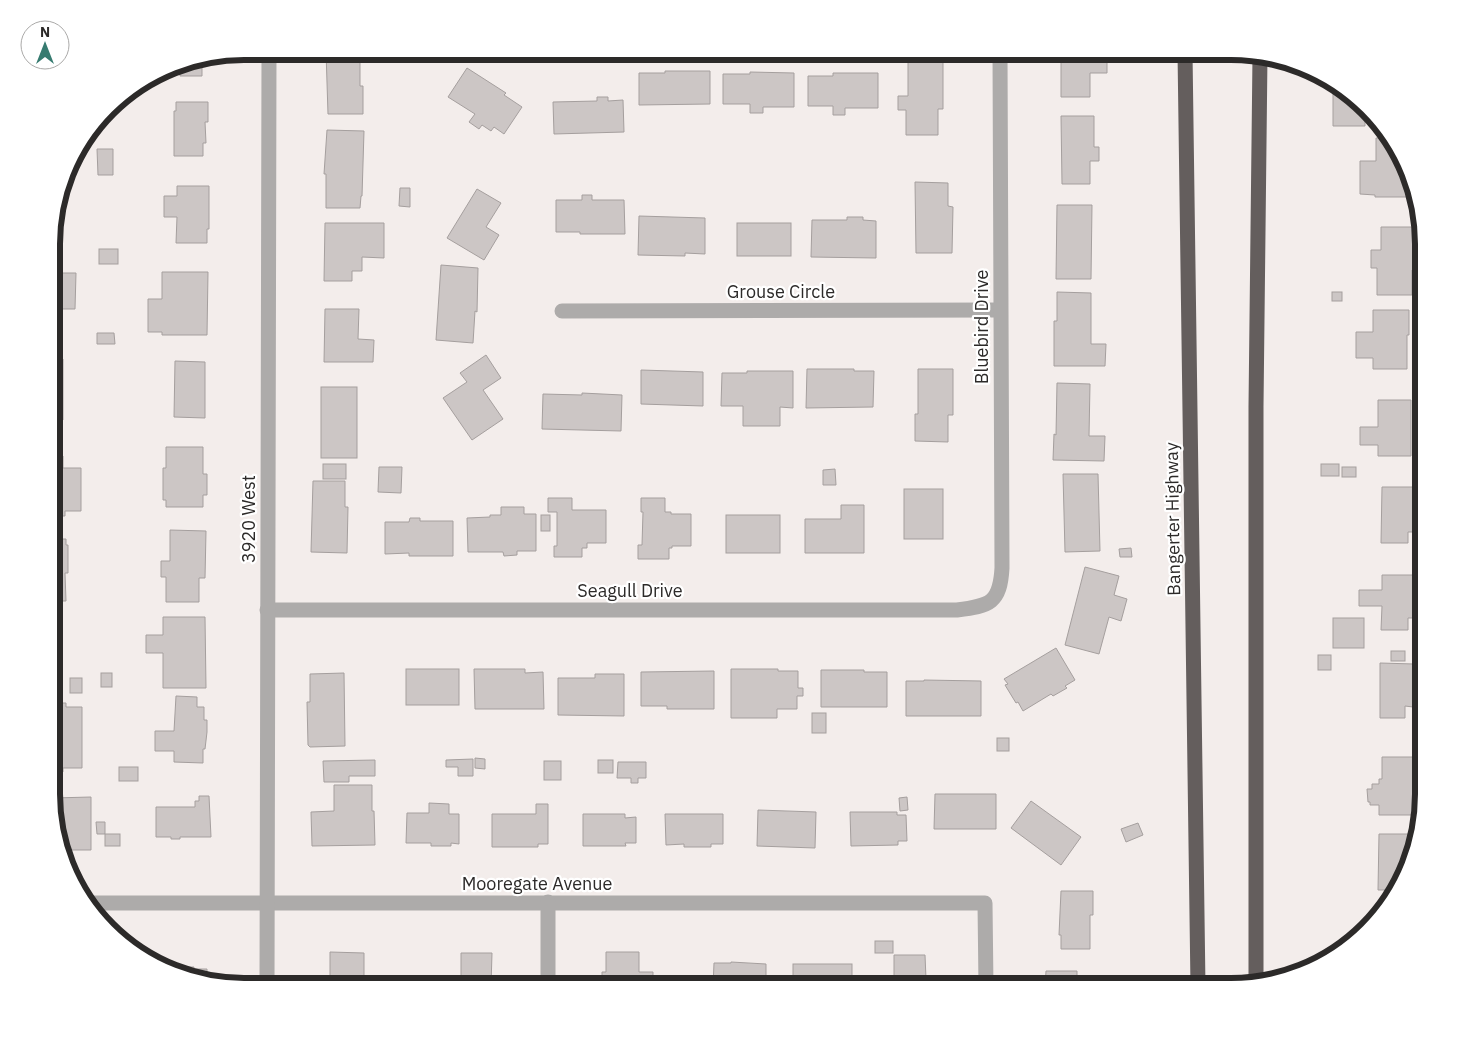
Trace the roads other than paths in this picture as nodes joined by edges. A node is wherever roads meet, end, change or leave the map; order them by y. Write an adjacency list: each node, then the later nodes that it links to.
1 (269, 60): 8 (street, 3920 West)
2 (1000, 60): 5 (street, Bluebird Drive)
3 (1185, 60): 16 (highway, Bangerter Highway)
4 (1260, 63): 12 (highway)
5 (1000, 310): 6 (street, Grouse Circle); 7 (street, Bluebird Drive)
6 (562, 311)
7 (992, 601): 8 (street, Seagull Drive)
8 (267, 610): 11 (street, 3920 West)
9 (548, 902): 11 (street, Mooregate Avenue); 14 (street); 15 (street, Mooregate Avenue)
10 (96, 903): 11 (street, Mooregate Avenue)
11 (267, 903): 13 (street, 3920 West)
12 (1256, 976)
13 (267, 978)
14 (548, 978)
15 (986, 978)
16 (1198, 978)

